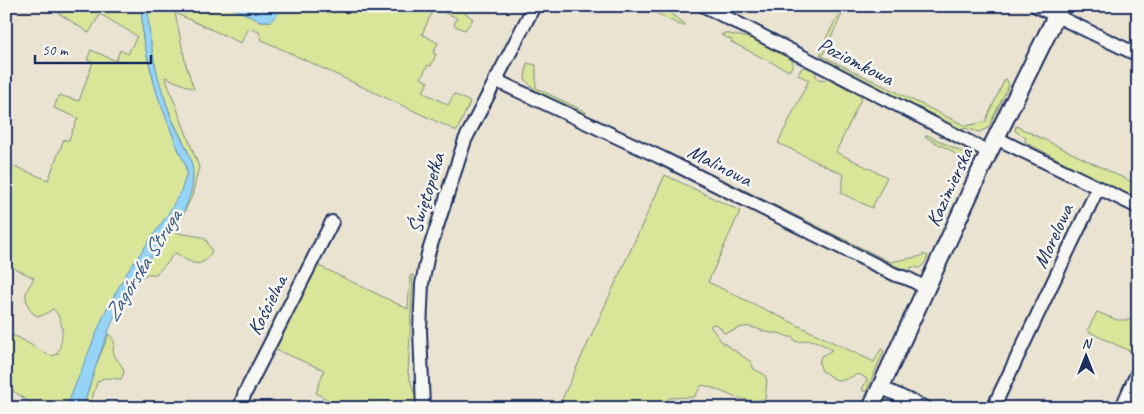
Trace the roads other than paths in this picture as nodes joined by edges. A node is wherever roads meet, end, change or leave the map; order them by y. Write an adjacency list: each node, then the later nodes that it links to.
1 (534, 6): 6 (street, Świętopełka)
2 (704, 6): 7 (street, Poziomkowa)
3 (1036, 6): 4 (street)
4 (1059, 11): 5 (street); 7 (street, Kazimierska)
5 (1138, 56)
6 (495, 80): 11 (street, Malinowa); 16 (street, Świętopełka)
7 (992, 145): 8 (street, Morelowa); 11 (street, Kazimierska)
8 (1098, 188): 9 (street, Morelowa); 19 (street, Morelowa)
9 (1138, 207)
10 (332, 222): 15 (street, Kościelna)
11 (926, 288): 14 (street, Kazimierska)
12 (1138, 371): 13 (street)
13 (1135, 385): 20 (street)
14 (880, 387): 17 (street, Kazimierska); 18 (street)
15 (240, 408)
16 (423, 408)
17 (871, 408)
18 (926, 408)
19 (994, 408)
20 (1122, 408)

